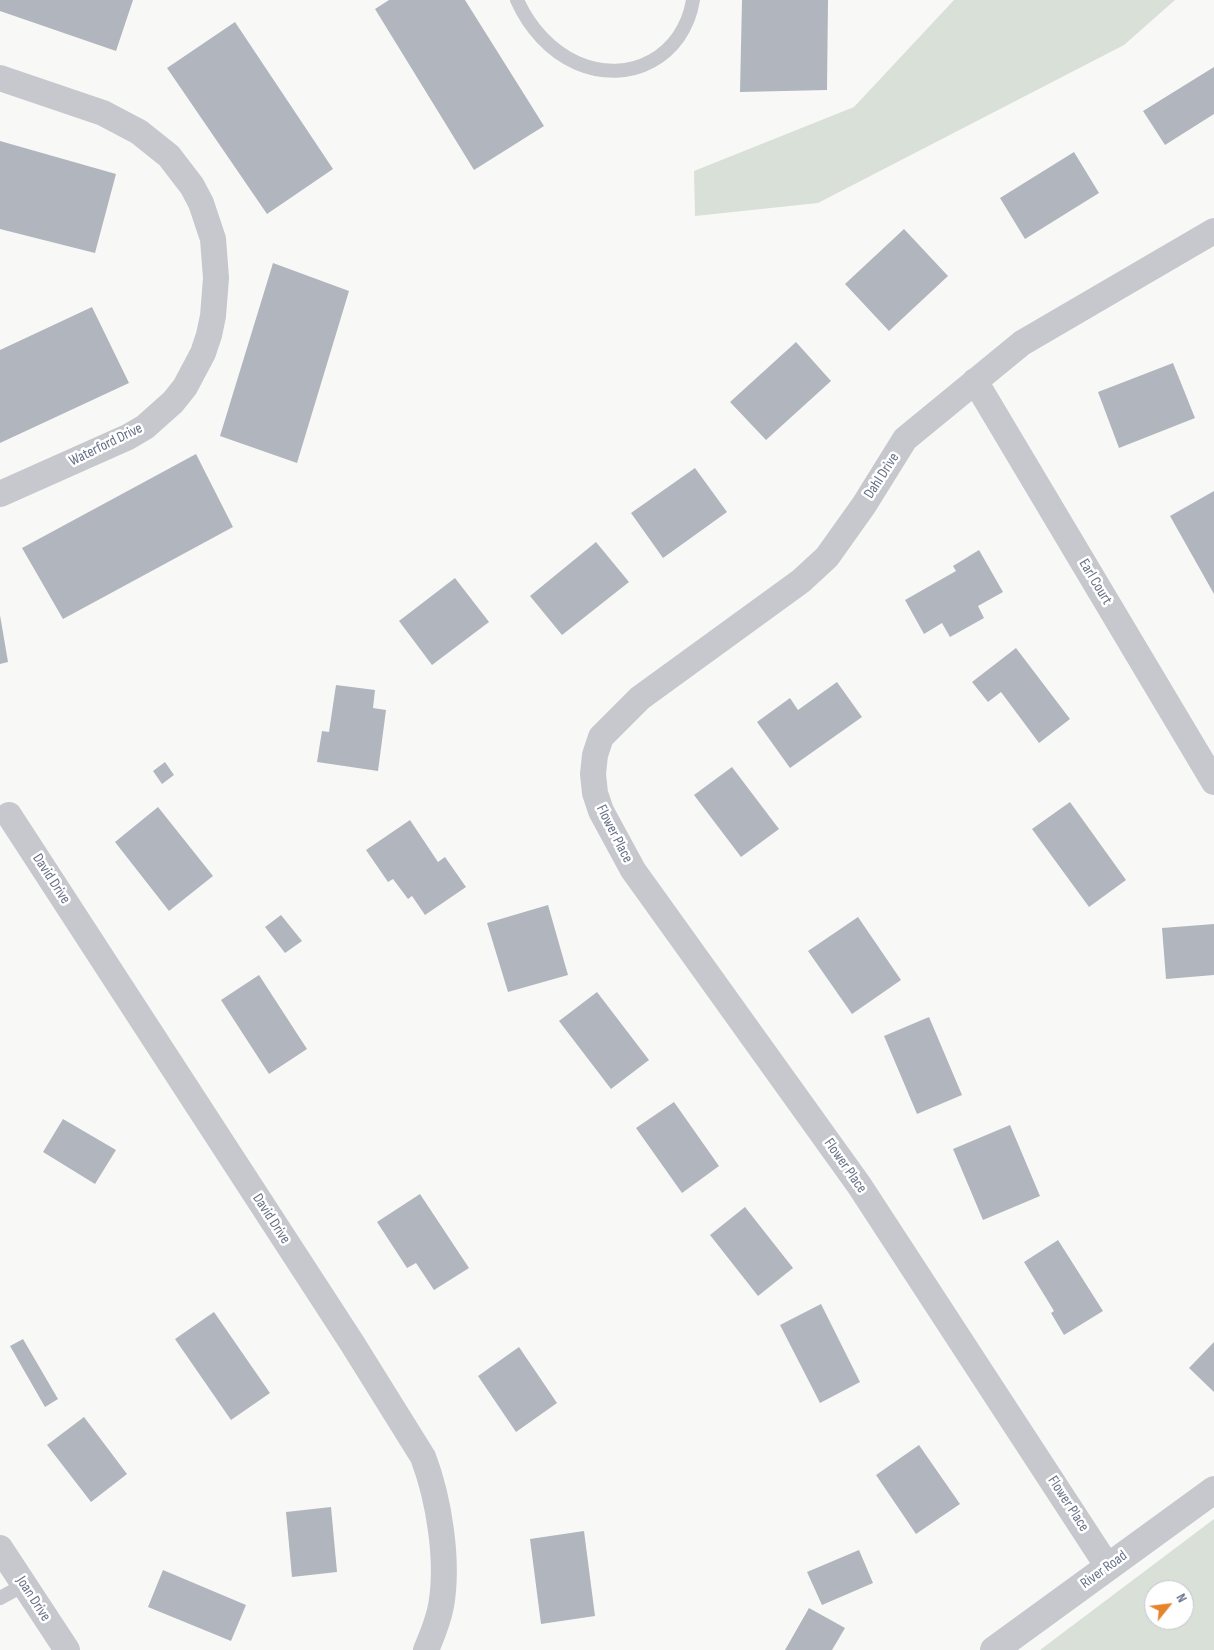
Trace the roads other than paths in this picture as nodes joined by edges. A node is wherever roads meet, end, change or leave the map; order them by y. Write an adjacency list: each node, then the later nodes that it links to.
1 (517, 0): 2 (lane)
2 (693, 0)
3 (0, 78): 6 (street, Waterford Drive)
4 (1214, 231): 5 (street, Dahl Drive)
5 (976, 381): 7 (street, Dahl Drive); 8 (street, Earl Court)
6 (0, 494)
7 (594, 765): 12 (street, Flower Place)
8 (1214, 782)
9 (9, 816): 16 (street, David Drive)
10 (1214, 1490): 12 (street, River Road)
11 (0, 1548): 13 (street, Joan Drive)
12 (1108, 1566): 17 (street, River Road)
13 (24, 1585): 14 (lane); 15 (street, Joan Drive)
14 (0, 1598)
15 (66, 1650)
16 (426, 1650)
17 (994, 1650)

